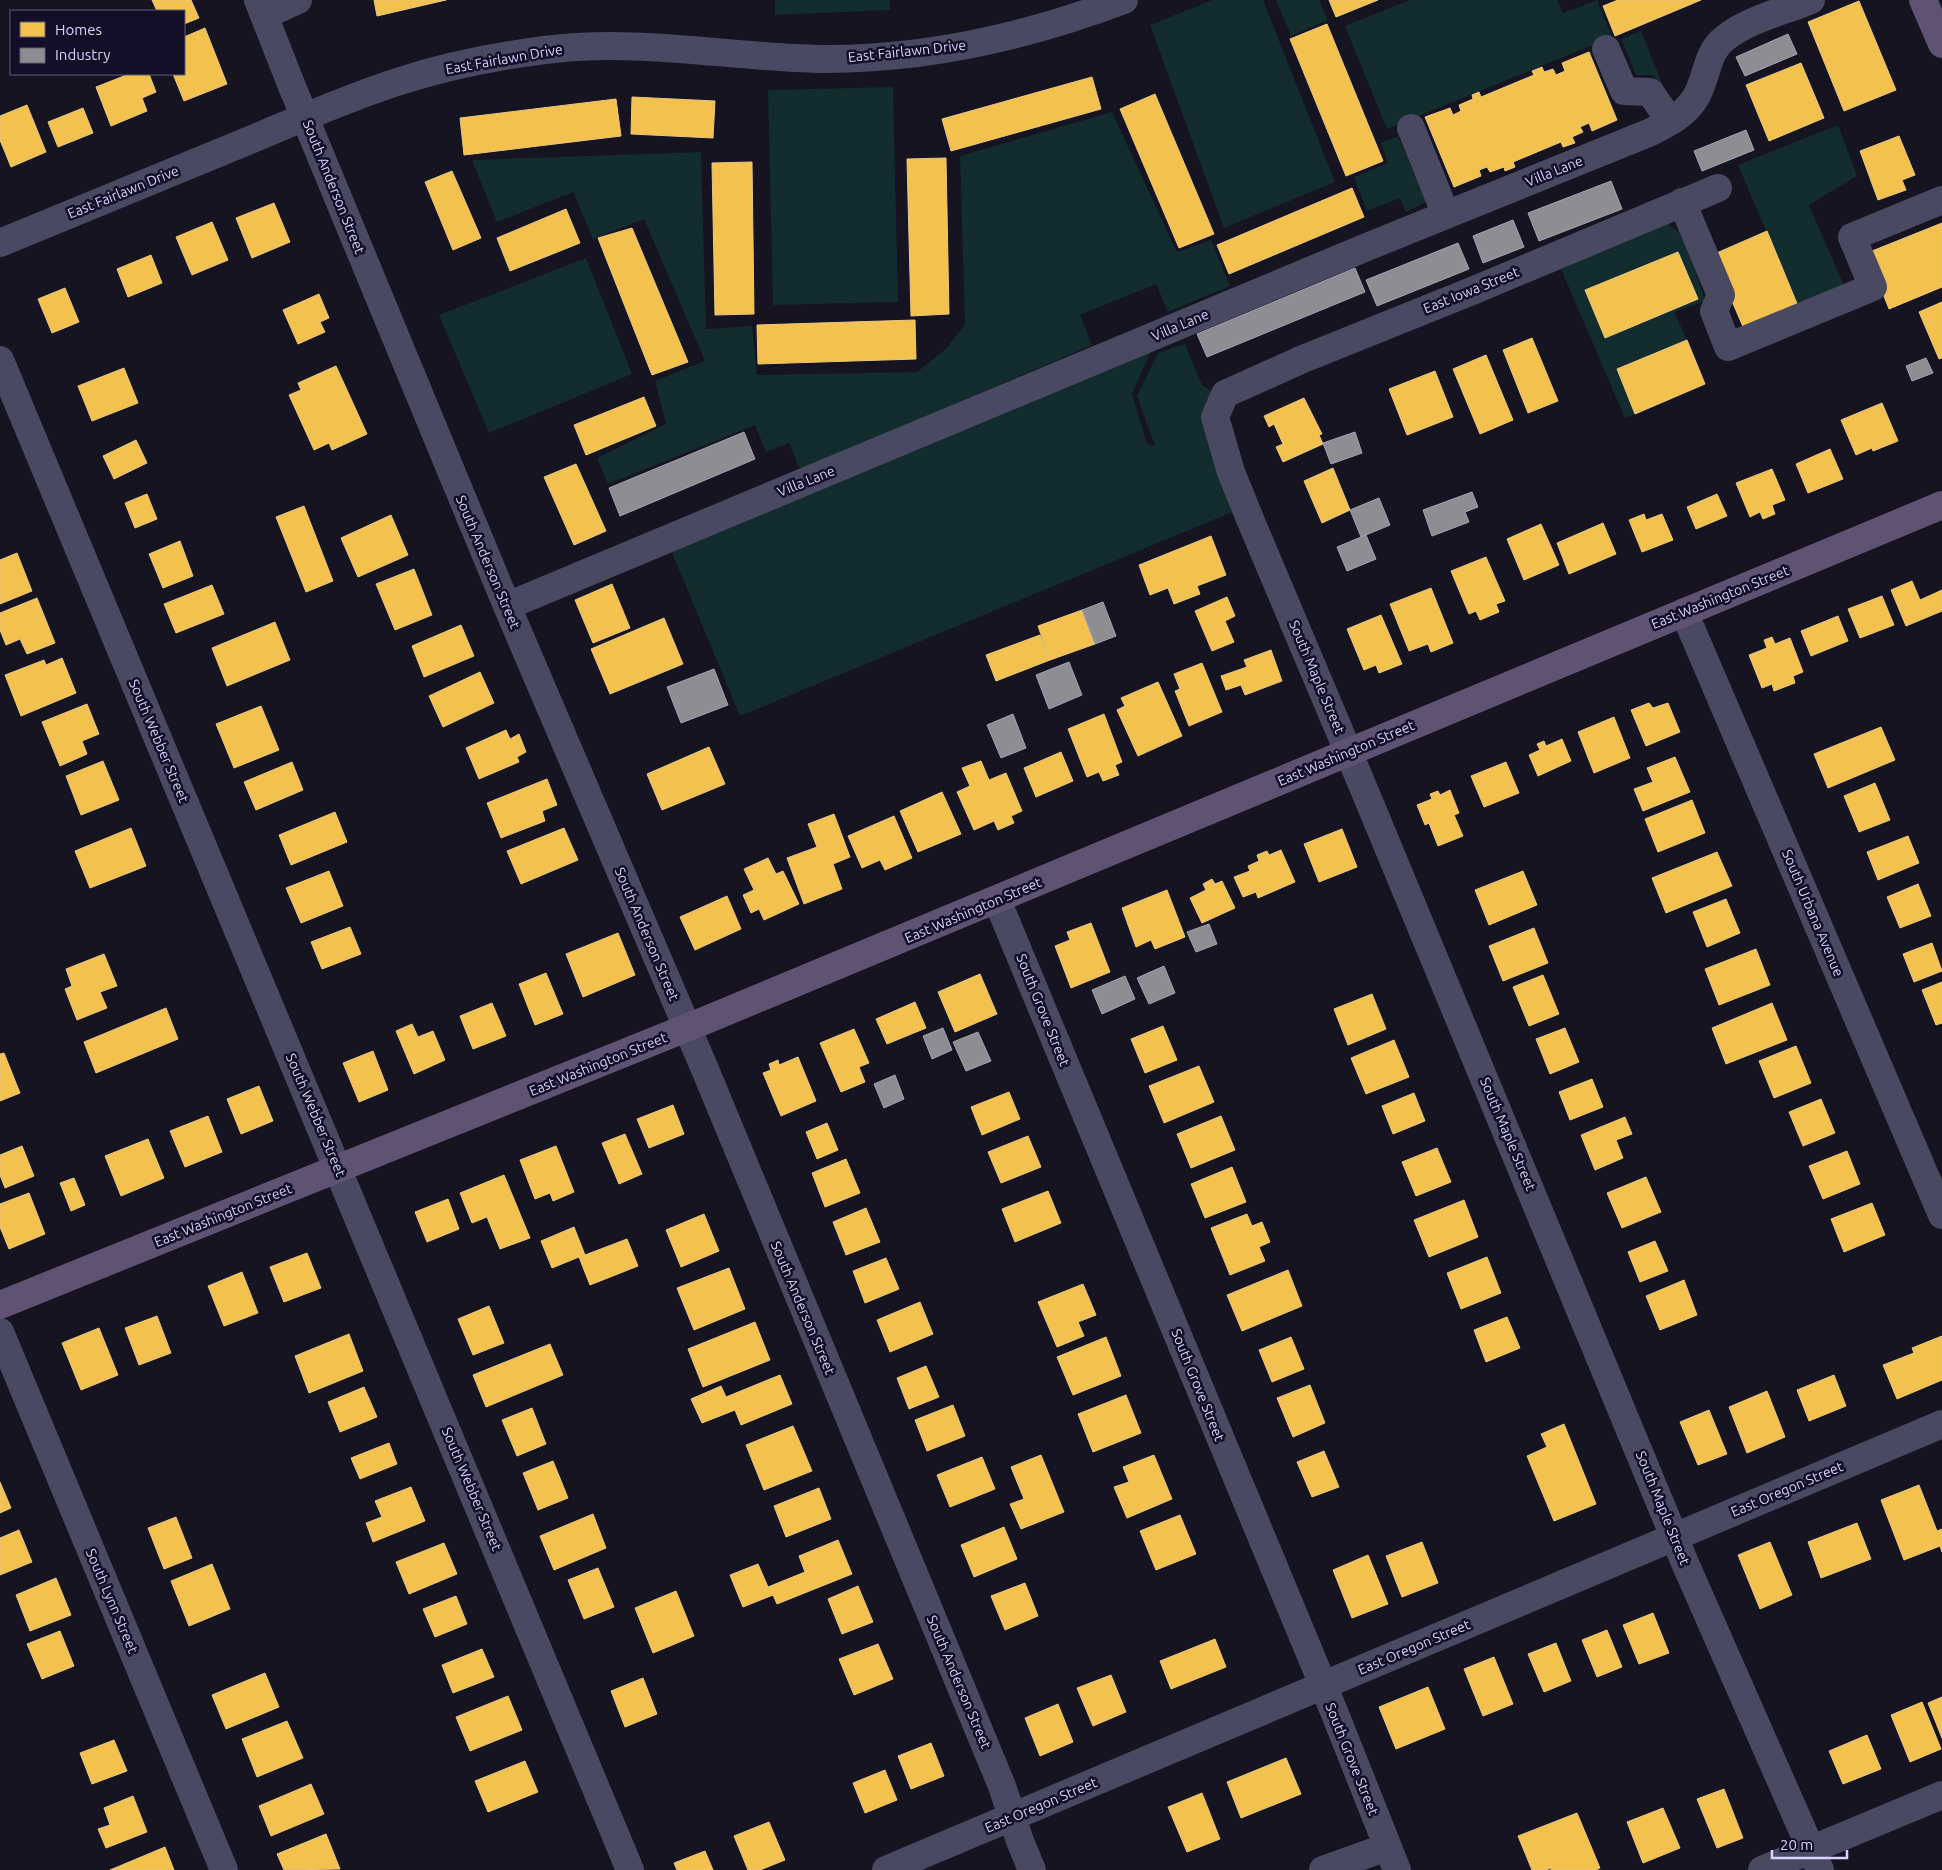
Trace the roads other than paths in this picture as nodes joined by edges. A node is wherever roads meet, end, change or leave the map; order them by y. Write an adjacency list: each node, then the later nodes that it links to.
1 (298, 0): 5 (street)
2 (1124, 0): 8 (street, East Fairlawn Drive)
3 (1812, 0): 9 (street, Villa Lane)
4 (1924, 0): 6 (main road)
5 (262, 7): 8 (street, South Anderson Street)
6 (1942, 44)
7 (1606, 49): 9 (street)
8 (305, 118): 15 (street, East Fairlawn Drive); 19 (street, South Anderson Street)
9 (1670, 121): 14 (street, Villa Lane)
10 (1411, 128): 14 (street)
11 (1718, 188): 13 (street, East Iowa Street)
12 (1942, 200): 13 (street)
13 (1682, 202): 17 (street, East Iowa Street)
14 (1446, 215): 19 (street, Villa Lane)
15 (0, 243)
16 (0, 360): 24 (street, South Webber Street)
17 (1225, 394): 21 (street, South Maple Street)
18 (1942, 505): 20 (main road, East Washington Street)
19 (507, 606): 23 (street, South Anderson Street)
20 (1684, 612): 21 (main road, East Washington Street); 25 (street, South Urbana Avenue)
21 (1349, 752): 22 (main road, East Washington Street); 29 (street, South Maple Street)
22 (997, 900): 23 (main road, East Washington Street); 30 (street, South Grove Street)
23 (687, 1028): 24 (main road, East Washington Street); 32 (street, South Anderson Street)
24 (338, 1168): 26 (main road, East Washington Street); 36 (street, South Webber Street)
25 (1942, 1215)
26 (0, 1305)
27 (0, 1332): 35 (street, South Lynn Street)
28 (1942, 1424): 29 (street, East Oregon Street)
29 (1675, 1536): 30 (street, East Oregon Street); 34 (street, South Maple Street)
30 (1322, 1685): 32 (street, East Oregon Street); 33 (street, South Grove Street)
31 (1942, 1796): 34 (street)
32 (1012, 1817): 37 (street, East Oregon Street); 38 (street, South Anderson Street)
33 (1392, 1858): 39 (street)
34 (1815, 1860): 40 (street)
35 (224, 1870)
36 (630, 1870)
37 (886, 1870)
38 (1032, 1870)
39 (1323, 1870)
40 (1762, 1870)

